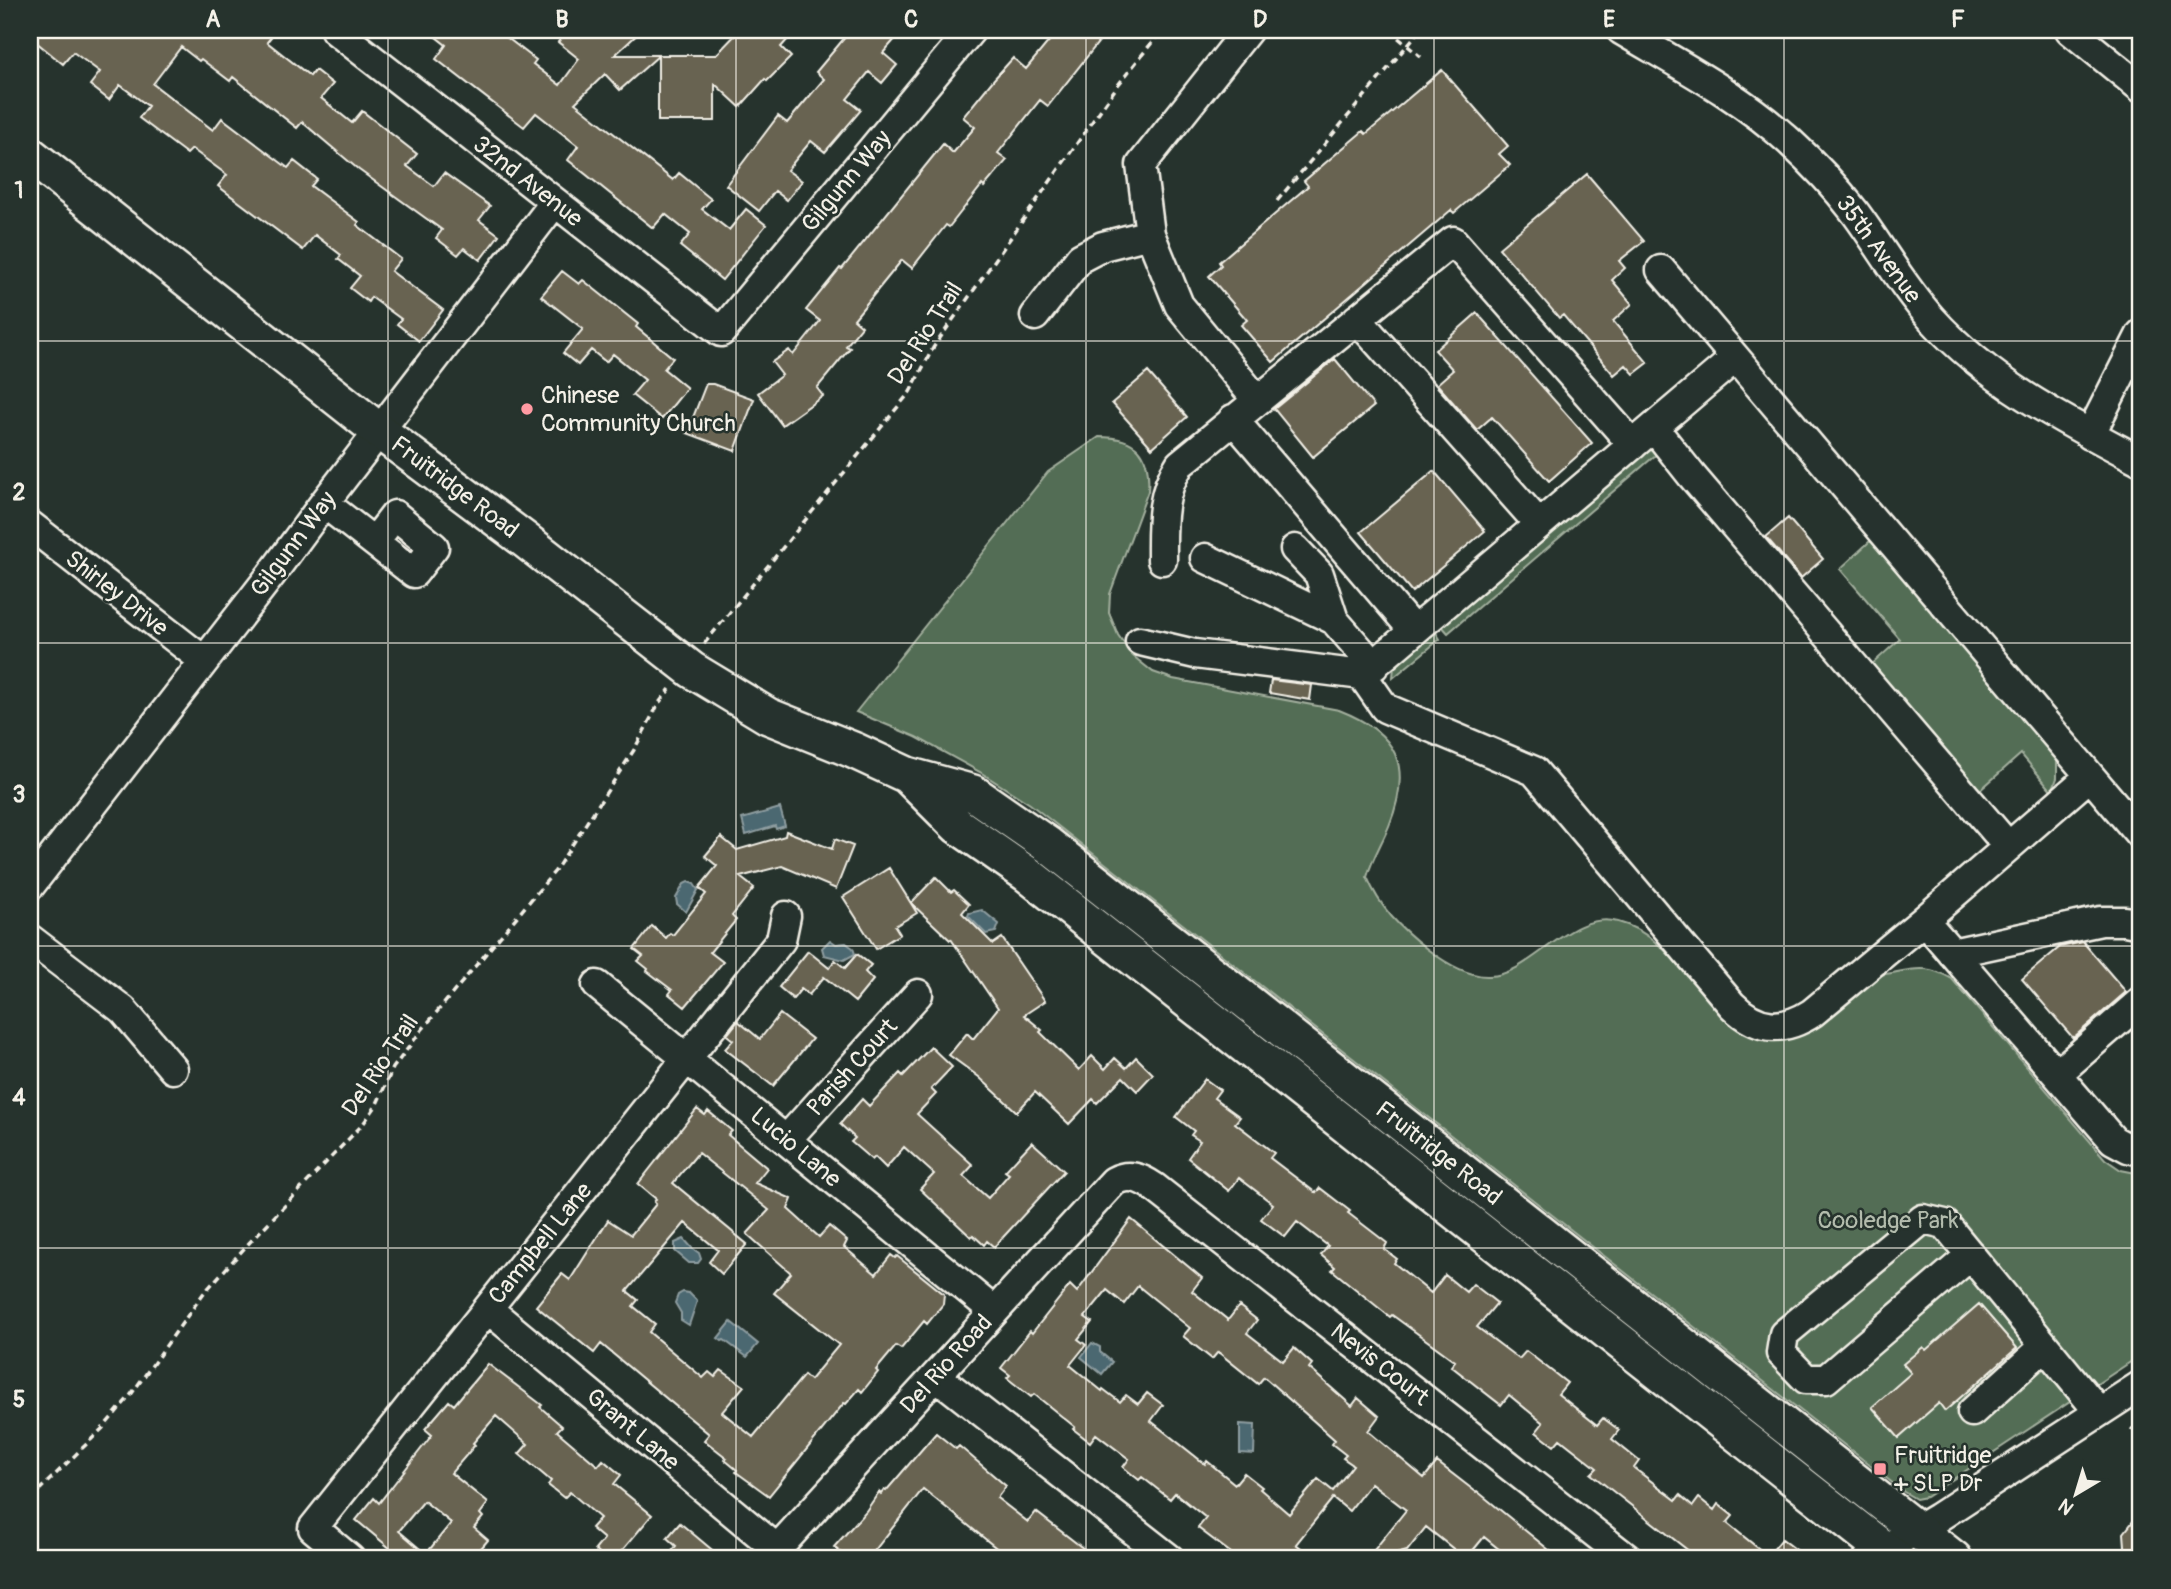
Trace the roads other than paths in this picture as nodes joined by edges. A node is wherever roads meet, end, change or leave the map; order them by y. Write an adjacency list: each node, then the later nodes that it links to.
1 (335, 30): 8 (street, 32nd Avenue)
2 (971, 30): 13 (street, Gilgunn Way)
3 (1248, 30): 9 (street)
4 (1621, 30): 19 (street, 35th Avenue)
5 (2070, 30): 6 (street)
6 (2141, 88)
7 (30, 155): 18 (main road, Fruitridge Road)
8 (555, 202): 13 (street, 32nd Avenue); 18 (street, Gilgunn Way)
9 (1150, 234): 11 (street); 16 (street)
10 (1661, 271): 15 (street)
11 (1035, 316)
12 (1357, 319): 16 (street); 20 (street); 23 (street)
13 (721, 332)
14 (2141, 334): 19 (street)
15 (1735, 358): 20 (street); 35 (street)
16 (1257, 400): 17 (street)
17 (1233, 419): 28 (street); 30 (street)
18 (379, 431): 22 (street, Gilgunn Way); 34 (main road, Fruitridge Road)
19 (2091, 435): 21 (street, 35th Avenue)
20 (1643, 436): 23 (street); 37 (street)
21 (2141, 461)
22 (324, 503): 25 (street); 32 (street, Gilgunn Way)
23 (1539, 524): 30 (street)
24 (30, 525): 32 (street, Shirley Drive)
25 (374, 542)
26 (1295, 549): 29 (street)
27 (1205, 558): 29 (street)
28 (1162, 560)
29 (1334, 620): 33 (street)
30 (1414, 631): 33 (street)
31 (1140, 641): 33 (street)
32 (203, 660): 38 (street, Gilgunn Way)
33 (1368, 671): 40 (street)
34 (907, 775): 61 (main road, Fruitridge Road); 63 (main road, Fruitridge Road)
35 (2090, 776): 36 (street); 37 (street)
36 (2141, 836)
37 (2008, 846): 40 (street)
38 (31, 882)
39 (786, 916): 47 (street, Campbell Lane)
40 (1924, 920): 43 (street)
41 (2141, 924): 43 (street)
42 (30, 939): 48 (street)
43 (1952, 953): 49 (street)
44 (597, 985): 47 (street, Lucio Lane)
45 (918, 994): 50 (street, Parish Court)
46 (2141, 1002): 49 (street)
47 (688, 1058): 50 (street, Lucio Lane); 54 (street, Campbell Lane)
48 (173, 1069)
49 (2057, 1074): 51 (street)
50 (787, 1139): 55 (street, Lucio Lane)
51 (2141, 1151)
52 (1128, 1176): 55 (street, Del Rio Road); 66 (street, Nevis Court)
53 (1971, 1255): 53 (street); 56 (street)
54 (488, 1308): 62 (street, Grant Lane); 64 (street, Campbell Lane)
55 (994, 1311): 57 (street, Del Rio Road)
56 (2045, 1346): 59 (street); 60 (street)
57 (936, 1376): 62 (street, Del Rio Road); 65 (street)
58 (2141, 1385): 60 (street)
59 (1972, 1412)
60 (2099, 1412): 61 (street)
61 (1917, 1530): 63 (street); 67 (main road, Fruitridge Road)
62 (773, 1554)
63 (1883, 1556)
64 (350, 1559)
65 (1170, 1559)
66 (1628, 1559)
67 (1954, 1559)

